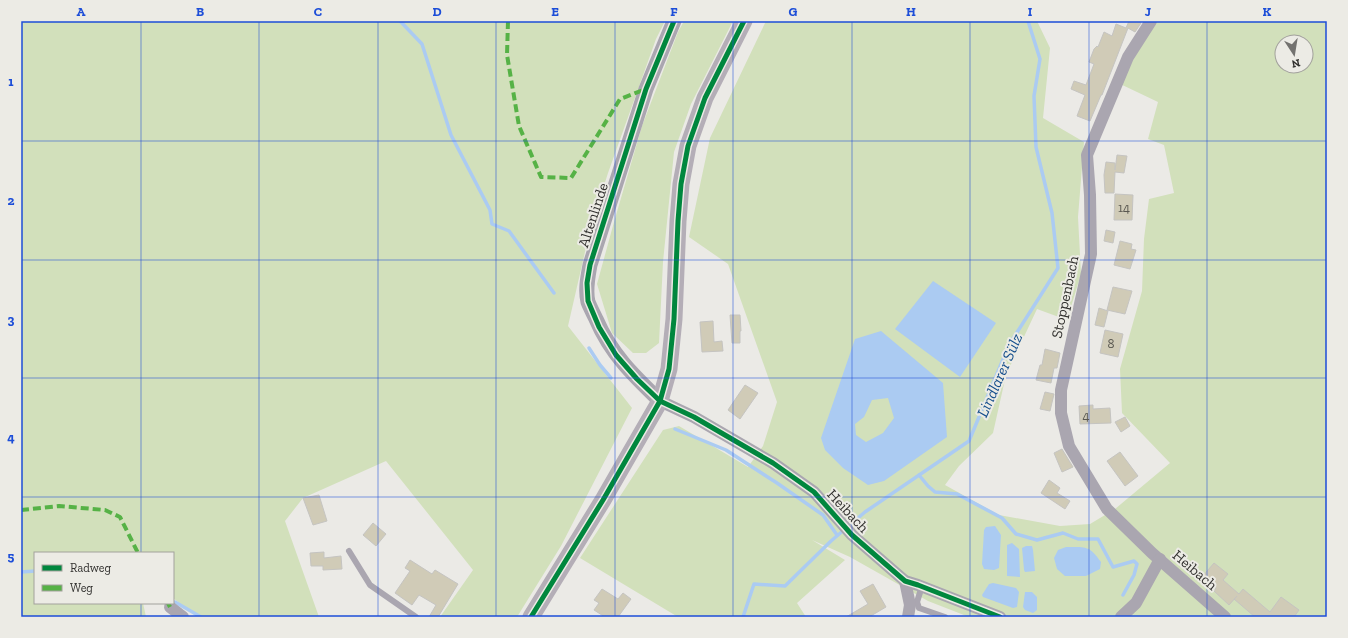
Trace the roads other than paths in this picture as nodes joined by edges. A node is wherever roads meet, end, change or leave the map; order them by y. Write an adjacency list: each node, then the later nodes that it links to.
1 (674, 21): 4 (street, Altenlinde)
2 (744, 21): 4 (main road)
3 (1152, 21): 6 (street, Stoppenbach)
4 (660, 401): 7 (street, Heibach); 12 (main road)
5 (349, 551): 11 (lane)
6 (1160, 559): 16 (street, Heibach); 17 (street, Heibach)
7 (905, 581): 8 (street, Heibach); 13 (street)
8 (922, 586): 14 (lane); 15 (street, Heibach)
9 (170, 607): 10 (street)
10 (183, 617)
11 (416, 617)
12 (531, 617)
13 (908, 617)
14 (945, 617)
15 (1000, 617)
16 (1121, 617)
17 (1225, 617)

